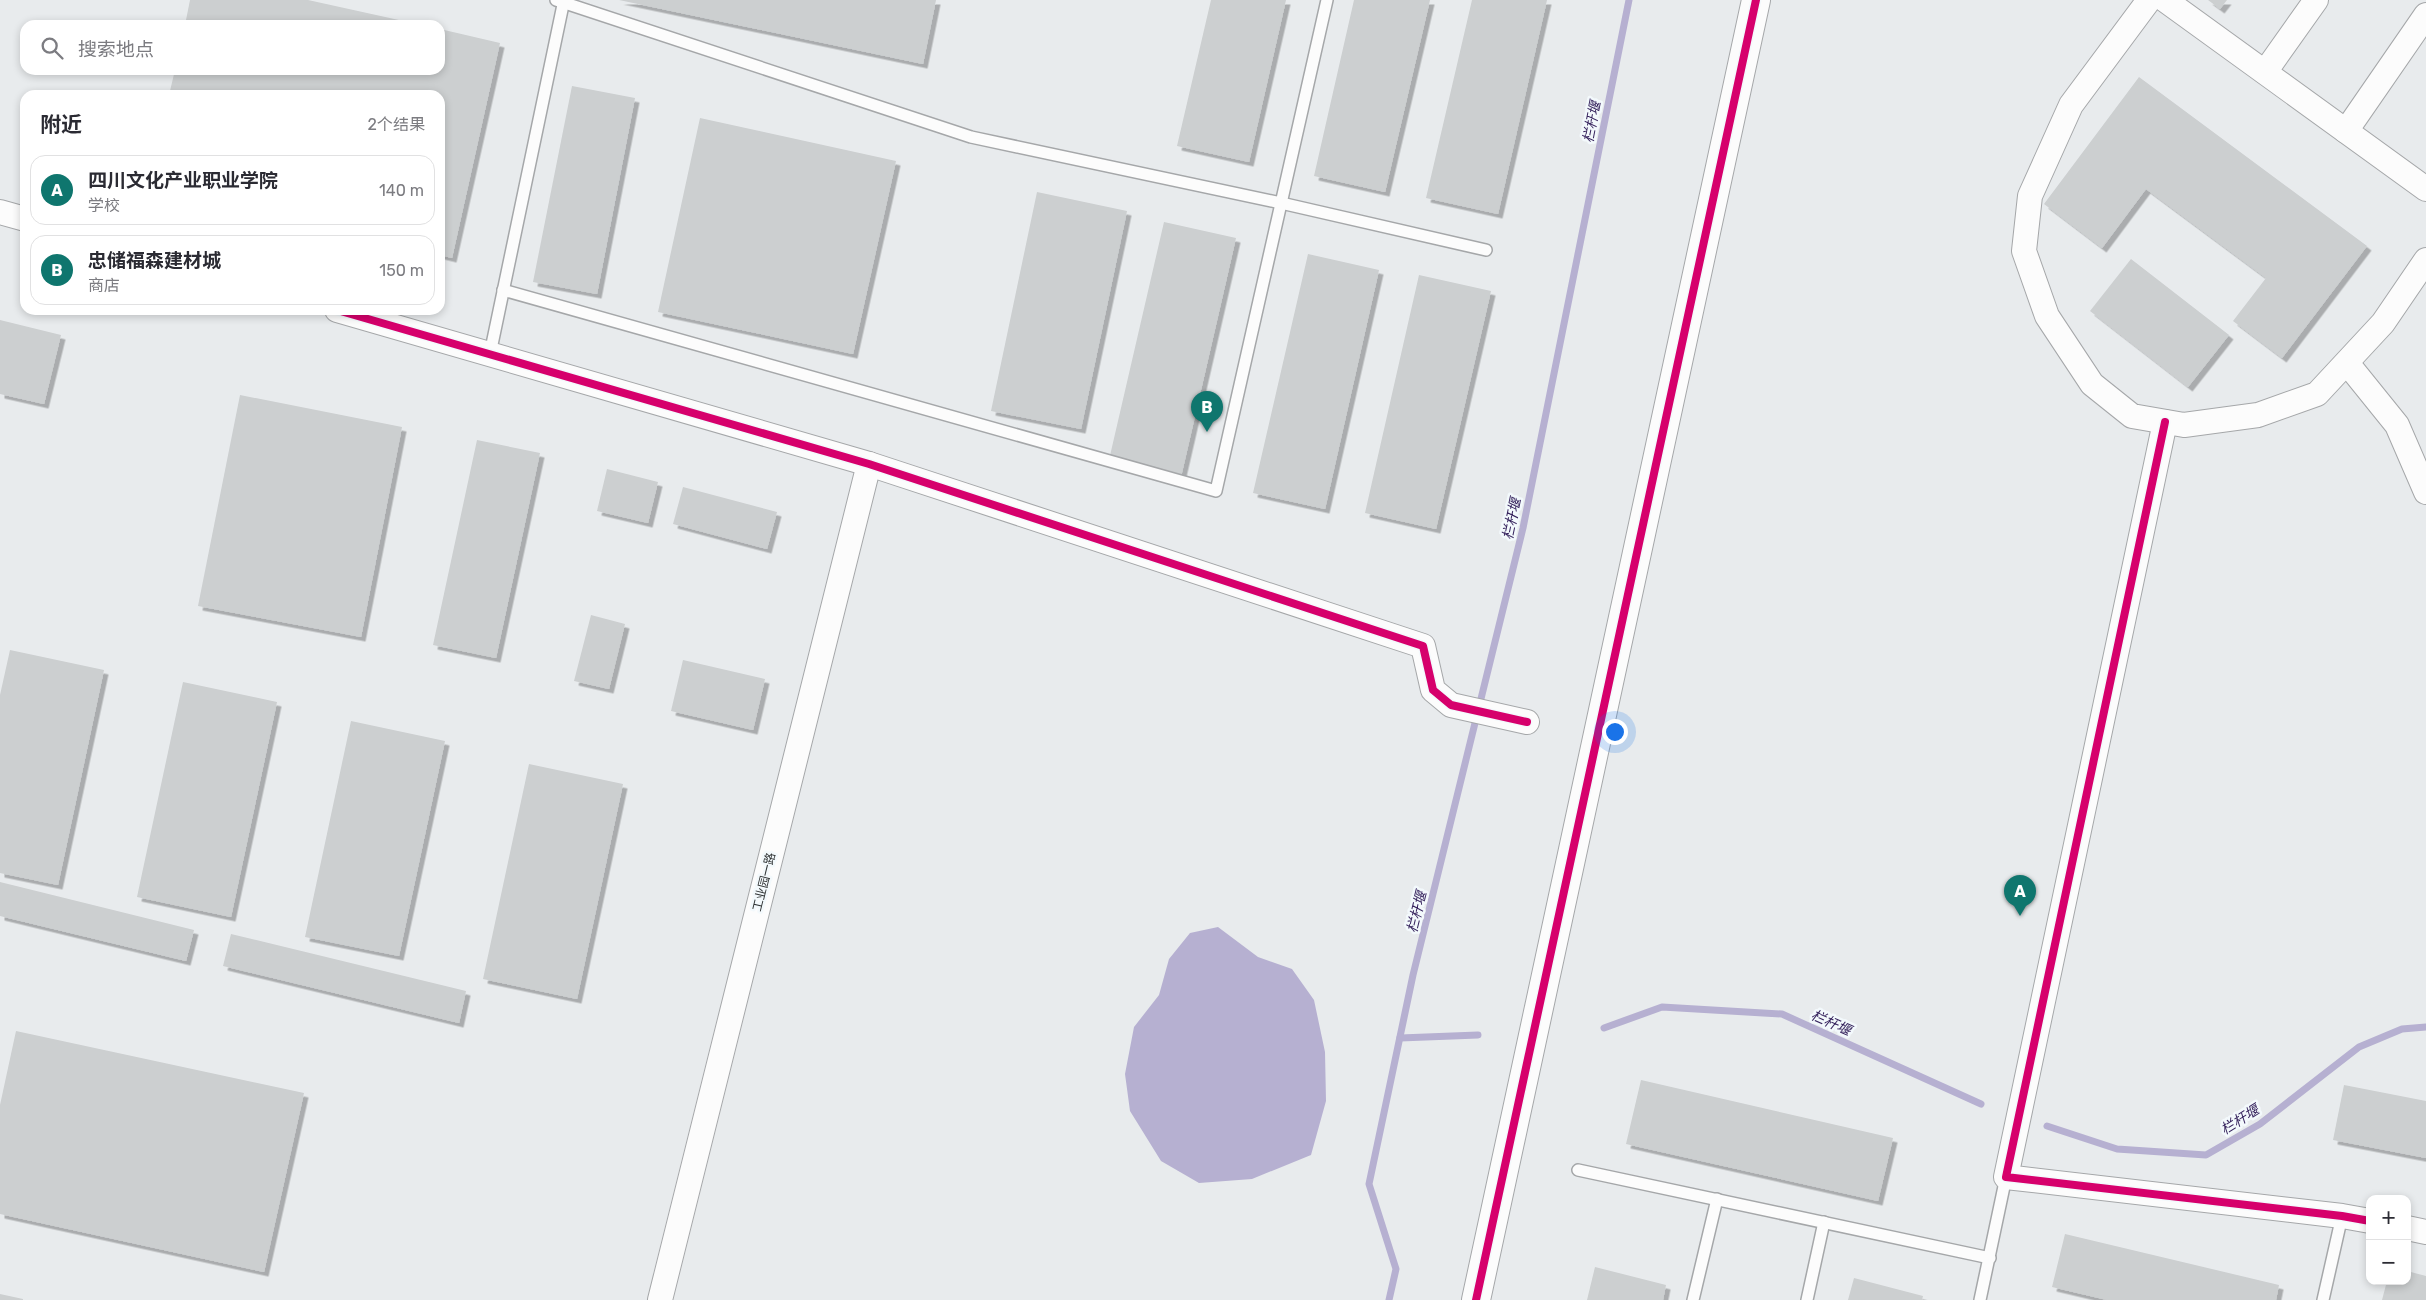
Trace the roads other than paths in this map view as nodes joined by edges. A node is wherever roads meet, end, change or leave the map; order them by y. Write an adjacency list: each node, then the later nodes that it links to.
1 (561, 0): 11 (lane); 16 (lane)
2 (1327, 0): 11 (lane)
3 (1756, 0): 34 (street)
4 (2149, 0): 20 (street)
5 (2165, 0): 8 (street)
6 (2316, 0): 8 (street)
7 (2426, 15): 9 (street)
8 (2265, 72): 9 (street)
9 (2346, 131): 10 (street)
10 (2426, 189)
11 (1281, 203): 14 (lane); 16 (lane)
12 (0, 212): 13 (street)
13 (20, 218)
14 (1486, 250)
15 (2426, 260): 19 (street)
16 (503, 290): 18 (lane)
17 (354, 315): 18 (street)
18 (490, 354): 21 (street)
19 (2347, 362): 20 (street); 22 (street)
20 (2165, 422): 25 (street)
21 (869, 464): 23 (street); 33 (street, 工业园一路)
22 (2426, 492)
23 (1527, 722)
24 (1578, 1170): 26 (lane)
25 (2006, 1177): 27 (street); 32 (lane)
26 (1717, 1200): 29 (lane); 35 (lane)
27 (2342, 1216): 28 (street); 38 (lane)
28 (2366, 1220)
29 (1824, 1222): 32 (lane); 36 (lane)
30 (2411, 1229): 31 (street)
31 (2426, 1232)
32 (1990, 1258): 37 (lane)
33 (660, 1300)
34 (1476, 1300)
35 (1693, 1300)
36 (1807, 1300)
37 (1980, 1300)
38 (2323, 1300)

